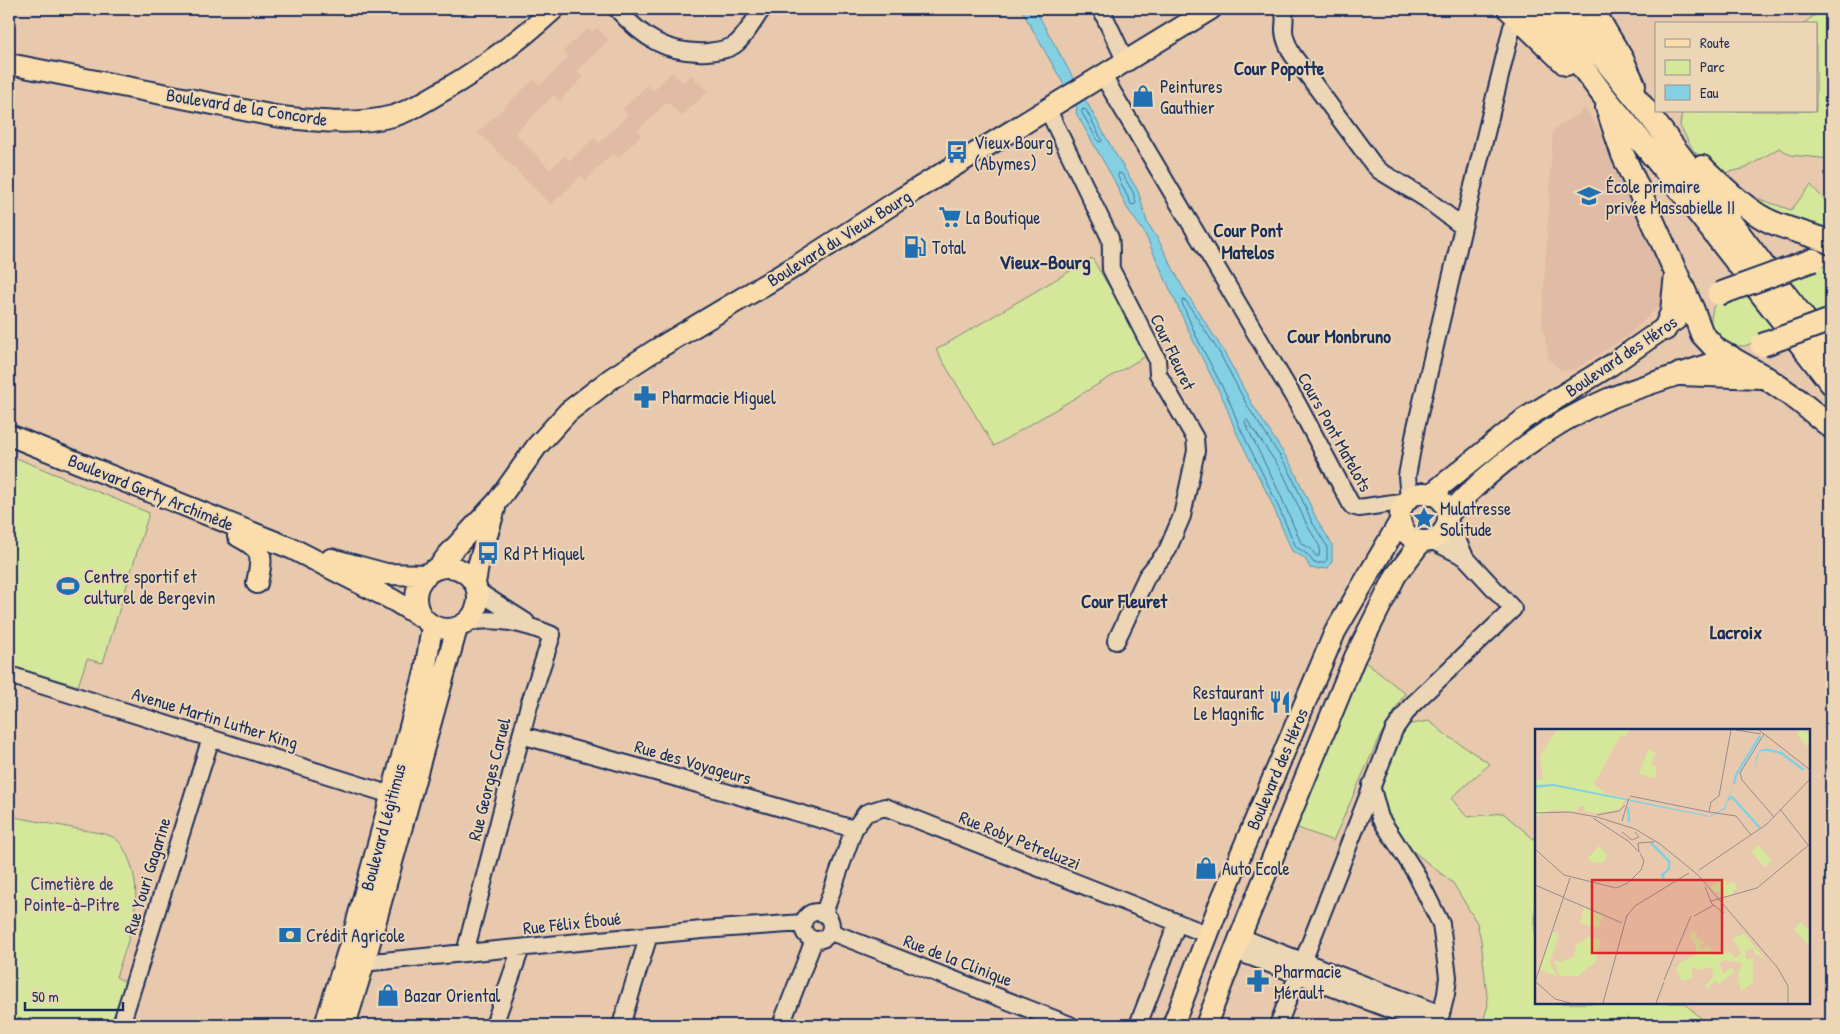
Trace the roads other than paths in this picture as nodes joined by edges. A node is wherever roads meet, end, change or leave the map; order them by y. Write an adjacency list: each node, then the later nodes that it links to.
1 (554, 9): 16 (main road, Boulevard de la Concorde)
2 (617, 9): 3 (street)
3 (762, 9)
4 (1101, 9): 13 (street)
5 (1211, 9): 13 (main road, Boulevard du Vieux Bourg)
6 (1283, 9): 24 (street)
7 (1539, 9): 15 (highway)
8 (1563, 9): 21 (highway)
9 (1592, 9): 18 (highway)
10 (1511, 18): 11 (highway); 24 (street)
11 (1559, 55): 15 (highway); 22 (highway)
12 (9, 56): 16 (main road, Boulevard de la Concorde)
13 (1126, 62): 17 (main road, Boulevard du Vieux Bourg)
14 (9, 64): 16 (main road, Boulevard de la Concorde)
15 (1583, 69): 19 (highway)
16 (88, 79)
17 (1095, 80): 20 (main road, Boulevard du Vieux Bourg); 39 (street, Cours Pont Matelots)
18 (1635, 86): 21 (highway); 23 (highway)
19 (1603, 95): 22 (highway); 35 (highway)
20 (1054, 104): 40 (main road, Boulevard du Vieux Bourg); 51 (street, Cour Fleuret)
21 (1651, 117): 23 (highway); 31 (highway)
22 (1613, 126): 27 (highway)
23 (1678, 144): 25 (highway)
24 (1463, 226): 39 (street)
25 (1831, 243)
26 (1822, 257): 28 (highway, Boulevard des Héros, bridge)
27 (1676, 273): 28 (highway); 30 (highway)
28 (1692, 308): 30 (main road, Boulevard des Héros); 32 (highway)
29 (1831, 320): 32 (highway, Boulevard des Héros, bridge)
30 (1665, 329): 39 (main road, Boulevard des Héros)
31 (1831, 353)
32 (1731, 356): 33 (main road, Boulevard des Héros); 34 (highway)
33 (1680, 374): 34 (highway); 41 (main road, Boulevard des Héros)
34 (1765, 378): 36 (highway)
35 (1831, 383)
36 (1831, 426)
37 (9, 435): 38 (main road, Boulevard Gerty Archimède)
38 (136, 487): 43 (main road, Boulevard Gerty Archimède); 46 (main road)
39 (1411, 501): 41 (main road); 42 (main road); 62 (main road, Boulevard des Héros)
40 (497, 502): 45 (main road, Boulevard du Vieux Bourg); 47 (main road, Boulevard du Vieux Bourg)
41 (1448, 517): 42 (main road); 44 (street)
42 (1427, 541): 44 (street); 65 (main road, Boulevard des Héros)
43 (293, 549): 45 (main road, Boulevard Gerty Archimède); 48 (main road, Boulevard Gerty Archimède)
44 (1465, 557): 55 (street)
45 (433, 571): 47 (main road); 48 (main road)
46 (257, 583)
47 (477, 587): 49 (main road); 50 (street, Rue Georges Caruel)
48 (427, 622): 49 (main road); 56 (main road, Boulevard Légitimus)
49 (462, 625): 50 (street, Rue Georges Caruel); 56 (main road, Boulevard Légitimus)
50 (535, 628): 53 (street, Rue Georges Caruel)
51 (1116, 641)
52 (9, 675): 54 (street, Avenue Martin Luther King)
53 (521, 735): 57 (street, Rue des Voyageurs); 67 (street, Rue Georges Caruel)
54 (211, 738): 56 (street, Avenue Martin Luther King); 72 (street, Rue Youri Gagarine)
55 (1372, 785): 70 (street); 71 (street)
56 (400, 797): 68 (main road, Boulevard Légitimus); 69 (main road, Boulevard Légitimus)
57 (854, 829): 58 (street); 60 (street, Rue Roby Petreluzzi)
58 (824, 913): 59 (street); 61 (street)
59 (803, 923): 63 (street, Rue Félix Éboué); 64 (street)
60 (1177, 924): 62 (street); 79 (street)
61 (831, 932): 64 (street); 78 (street, Rue de la Clinique)
62 (1209, 935): 80 (main road, Boulevard des Héros)
63 (649, 936): 66 (street, Rue Félix Éboué); 76 (street)
64 (814, 940): 77 (street)
65 (1238, 944): 70 (street); 81 (main road, Boulevard des Héros)
66 (521, 948): 67 (street, Rue Félix Éboué); 75 (street)
67 (465, 953): 68 (street, Rue Félix Éboué)
68 (364, 963): 69 (street, Rue Félix Éboué); 74 (main road, Boulevard Légitimus)
69 (344, 965): 73 (main road, Boulevard Légitimus)
70 (1300, 968): 71 (street); 82 (street)
71 (1436, 1022)
72 (121, 1025)
73 (325, 1025)
74 (345, 1025)
75 (494, 1025)
76 (621, 1025)
77 (781, 1025)
78 (1070, 1025)
79 (1138, 1025)
80 (1173, 1025)
81 (1206, 1025)
82 (1278, 1025)

